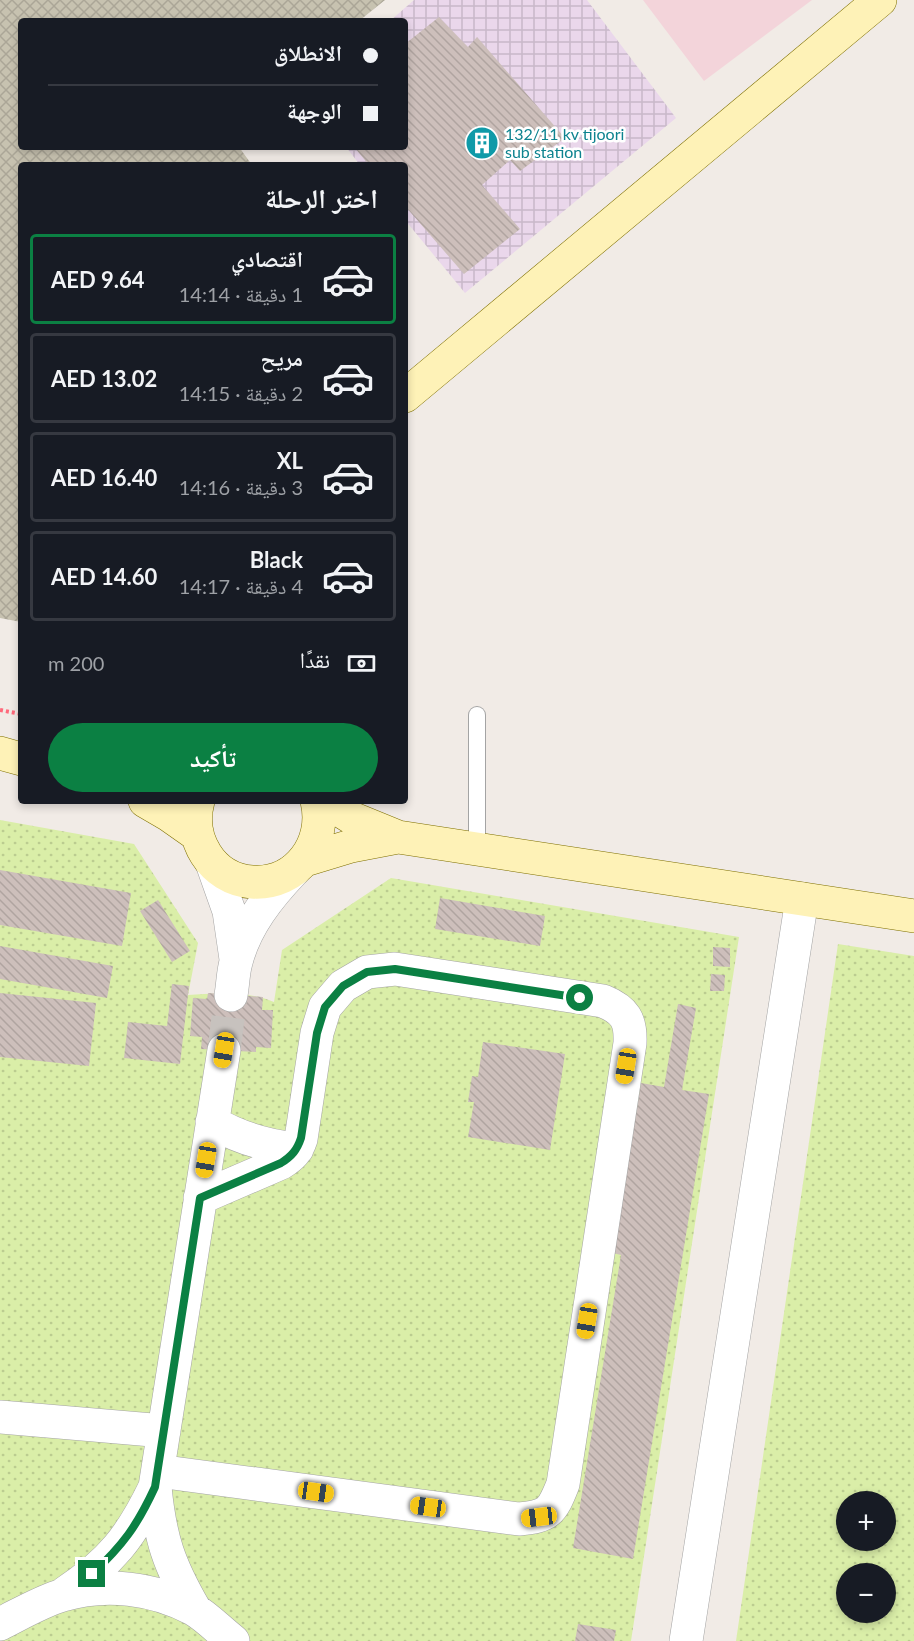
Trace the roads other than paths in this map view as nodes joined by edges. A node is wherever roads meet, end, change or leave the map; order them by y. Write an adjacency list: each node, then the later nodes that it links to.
1 (880, 0): 2 (street)
2 (408, 393)
3 (477, 715): 12 (lane)
4 (0, 753): 5 (street)
5 (18, 758)
6 (150, 804): 10 (street)
7 (197, 804): 10 (street)
8 (318, 804): 14 (street)
9 (329, 804): 11 (street)
10 (196, 834): 13 (street)
11 (398, 837): 12 (street); 14 (street)
12 (477, 849): 15 (street)
13 (212, 863): 14 (street); 17 (street)
14 (299, 865): 17 (street)
15 (802, 899): 16 (street); 30 (street)
16 (914, 916)
17 (236, 961): 18 (street)
18 (231, 995)
19 (224, 1050): 20 (street)
20 (212, 1122): 21 (street); 22 (street)
21 (297, 1149): 22 (street); 25 (street)
22 (200, 1198): 24 (street)
23 (0, 1417): 24 (street)
24 (164, 1431): 25 (street)
25 (157, 1479): 26 (street); 27 (street)
26 (62, 1595): 27 (street); 28 (street)
27 (195, 1610): 29 (street)
28 (0, 1624)
29 (233, 1641)
30 (686, 1641)

